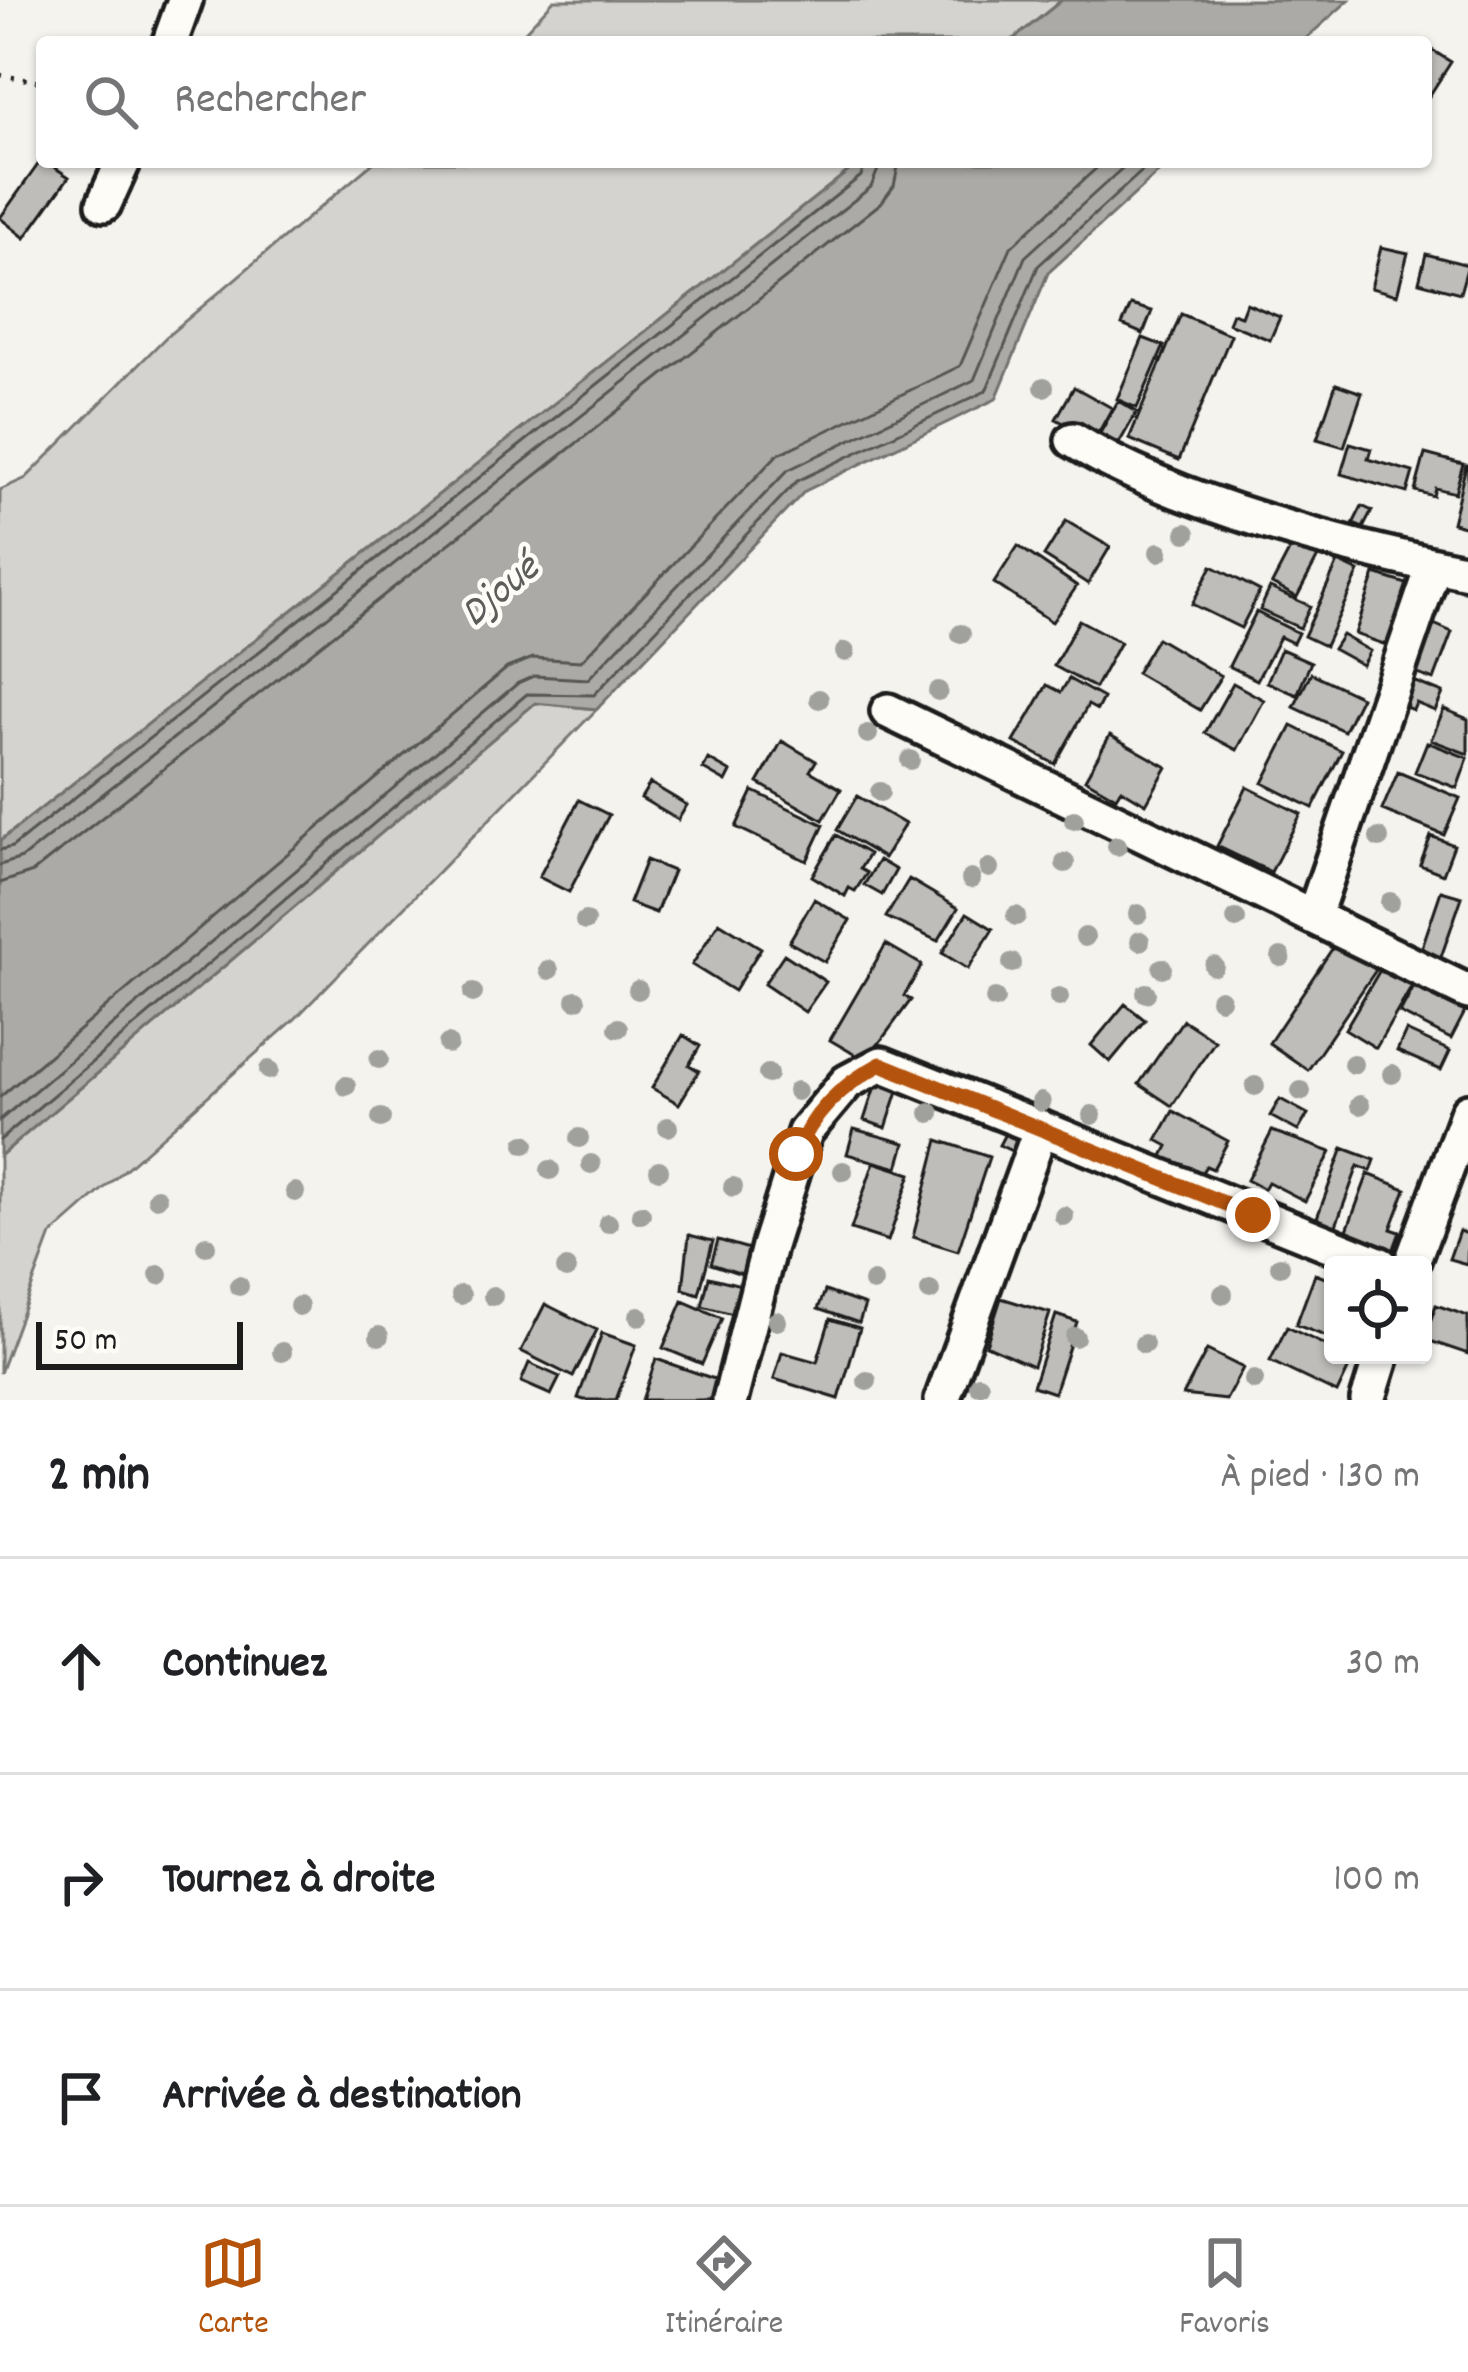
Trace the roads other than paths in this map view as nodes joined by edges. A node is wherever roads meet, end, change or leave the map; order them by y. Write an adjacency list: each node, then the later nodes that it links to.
1 (185, 0): 2 (street)
2 (172, 36)
3 (120, 168): 4 (street)
4 (104, 204)
5 (1073, 440): 6 (street)
6 (1434, 565): 7 (street); 9 (street)
7 (1468, 572)
8 (888, 711): 9 (street)
9 (1314, 915): 10 (street)
10 (1468, 992)
11 (1466, 1122): 14 (street)
12 (1041, 1128): 13 (street); 16 (street); 17 (street)
13 (1359, 1256)
14 (1414, 1256)
15 (1379, 1364): 18 (street)
16 (730, 1400)
17 (942, 1400)
18 (1368, 1400)

